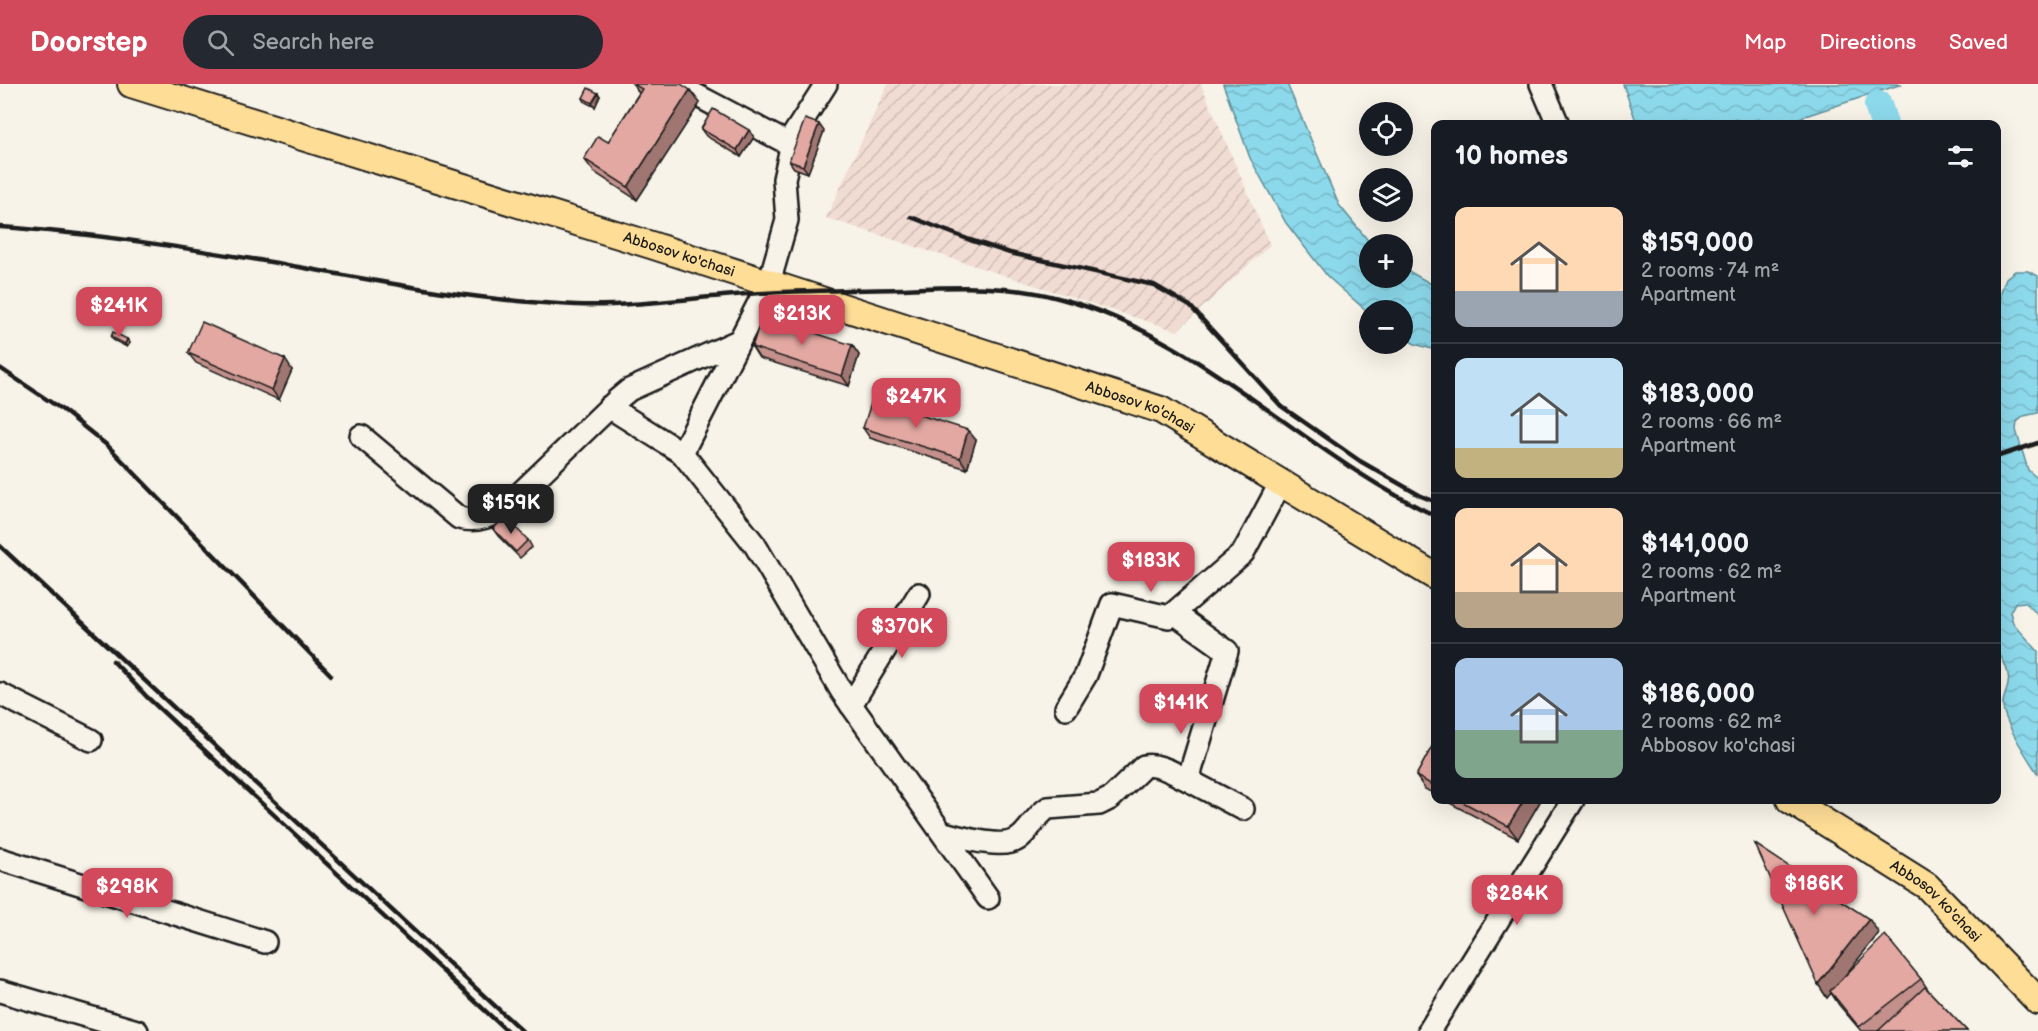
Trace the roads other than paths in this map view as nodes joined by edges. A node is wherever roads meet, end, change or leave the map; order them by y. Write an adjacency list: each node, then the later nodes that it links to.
1 (131, 84): 7 (main road, Abbosov ko'chasi)
2 (675, 84): 6 (street)
3 (826, 84): 6 (street)
4 (1541, 84): 5 (street)
5 (1556, 120)
6 (791, 145): 7 (street)
7 (769, 283): 8 (street); 12 (main road, Abbosov ko'chasi)
8 (740, 340): 9 (street); 11 (street)
9 (609, 407): 10 (street); 11 (street)
10 (361, 436)
11 (682, 453): 17 (street)
12 (1281, 482): 13 (main road, Abbosov ko'chasi); 15 (street)
13 (1431, 574)
14 (919, 594): 17 (street)
15 (1174, 613): 18 (street); 20 (street)
16 (0, 694): 19 (street)
17 (852, 705): 24 (street)
18 (1066, 708)
19 (91, 740)
20 (1188, 780): 23 (street); 24 (street)
21 (1571, 804): 31 (street)
22 (1796, 804): 29 (main road, Abbosov ko'chasi)
23 (1243, 809)
24 (943, 833): 26 (street)
25 (0, 859): 27 (street)
26 (988, 898)
27 (266, 942)
28 (0, 991): 30 (street)
29 (2038, 1001)
30 (137, 1031)
31 (1429, 1031)

